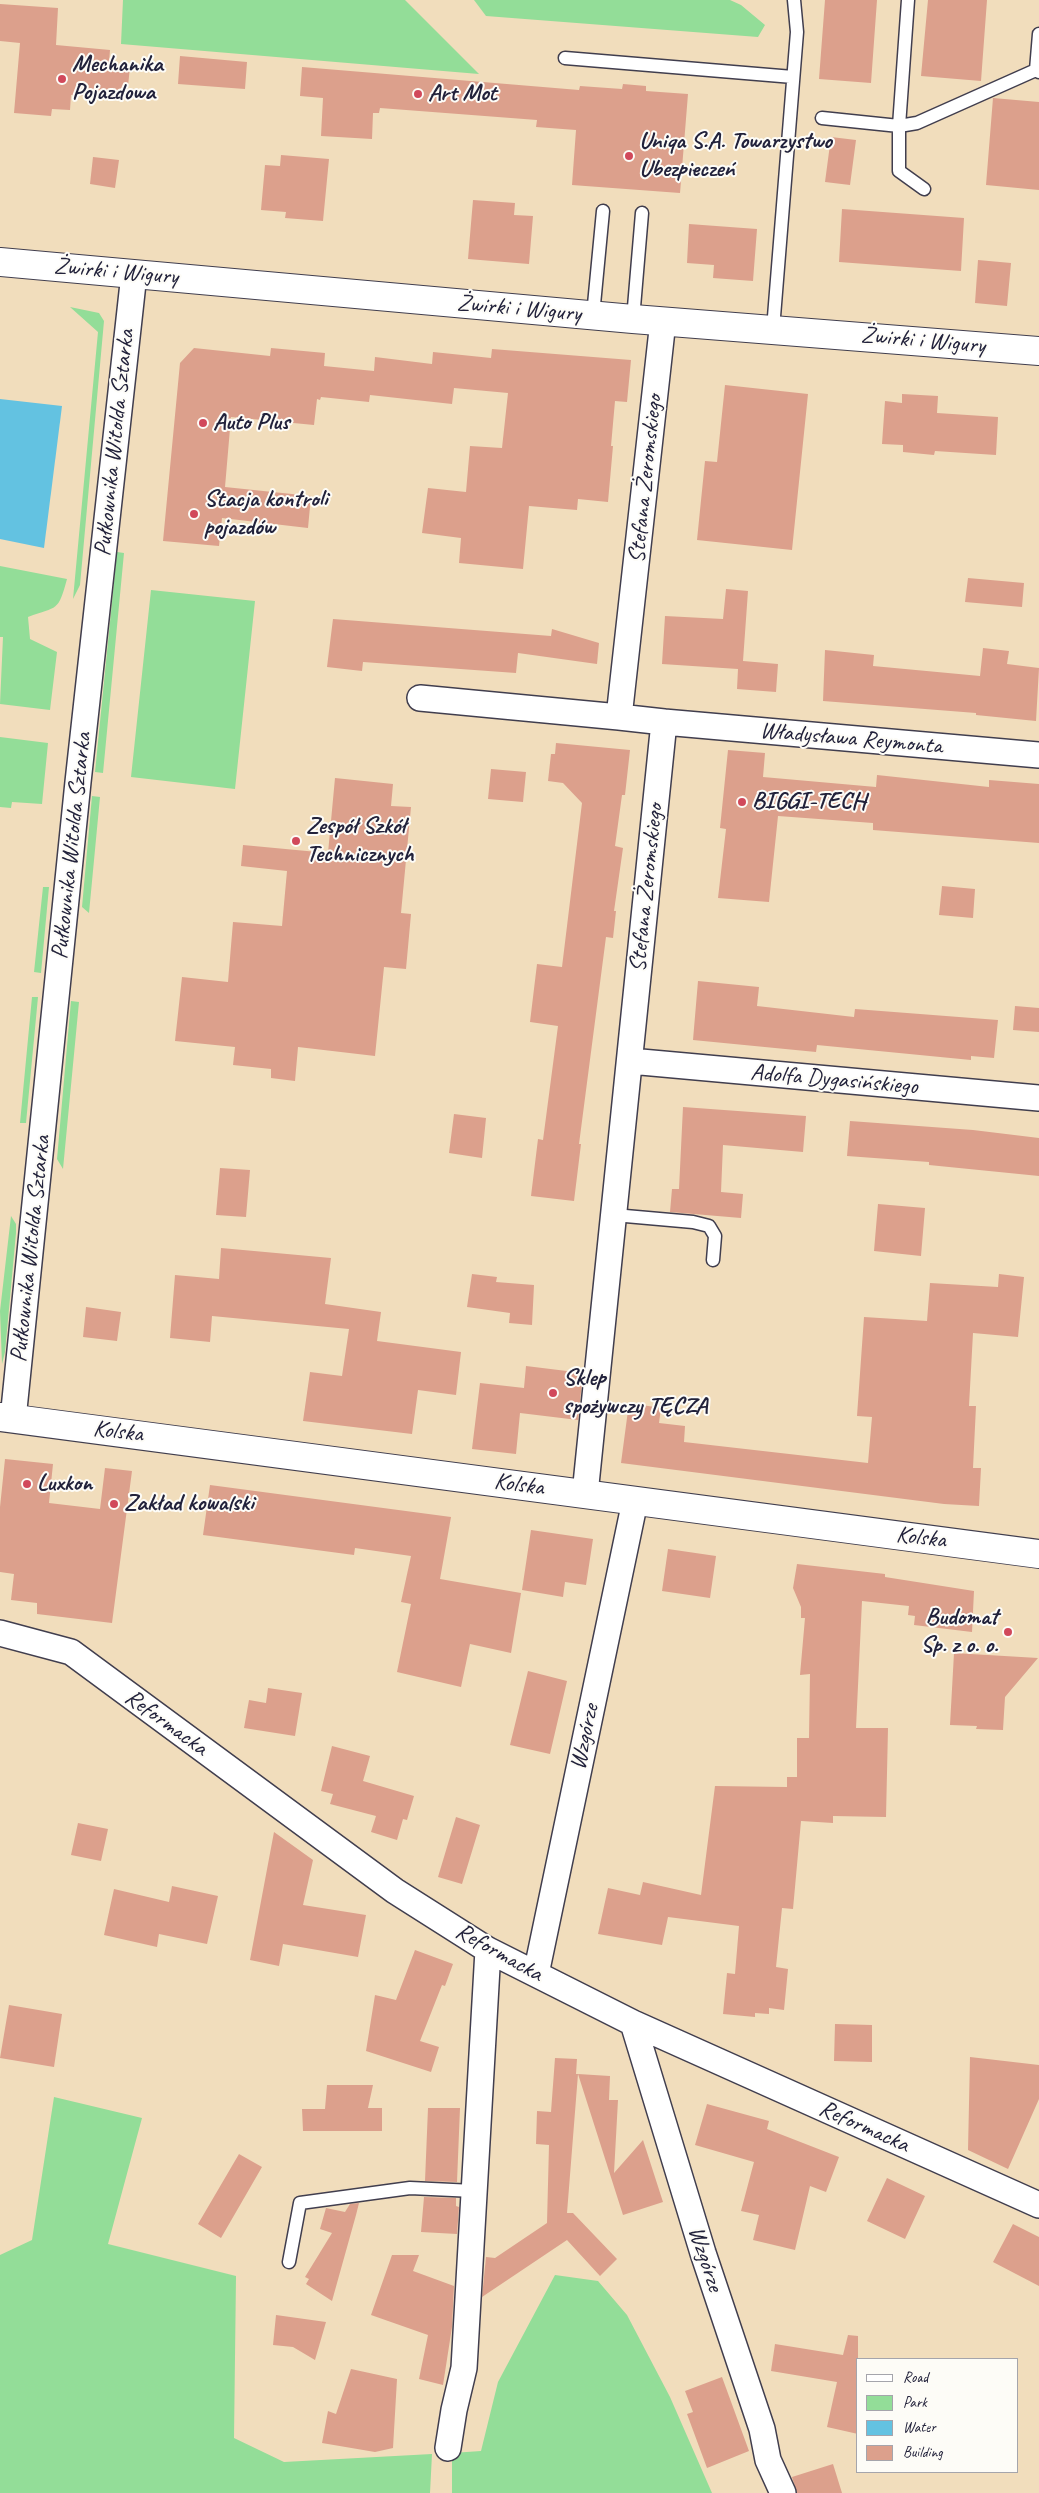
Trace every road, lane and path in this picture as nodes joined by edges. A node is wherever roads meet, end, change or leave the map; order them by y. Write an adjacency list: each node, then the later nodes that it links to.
1 (794, 0): 6 (lane)
2 (908, 0): 8 (lane)
3 (1039, 34): 5 (lane)
4 (565, 58): 6 (lane)
5 (1038, 71): 8 (lane)
6 (793, 77): 17 (lane)
7 (822, 118): 8 (lane)
8 (899, 126): 9 (lane)
9 (924, 190)
10 (603, 211): 14 (lane)
11 (642, 213): 15 (lane)
12 (0, 262): 13 (street, Żwirki i Wigury)
13 (134, 274): 14 (street, Żwirki i Wigury); 27 (street, Pułkownika Witolda Sztarka)
14 (593, 315): 15 (street, Żwirki i Wigury)
15 (633, 319): 16 (street, Żwirki i Wigury)
16 (663, 321): 17 (street, Żwirki i Wigury); 20 (street, Stefana Żeromskiego)
17 (772, 329): 18 (street, Żwirki i Wigury)
18 (1039, 351)
19 (420, 698): 20 (street)
20 (620, 717): 21 (street)
21 (664, 722): 22 (street, Władysława Reymonta); 23 (street, Stefana Żeromskiego)
22 (1039, 755)
23 (630, 1062): 24 (street, Adolfa Dygasińskiego); 25 (street, Stefana Żeromskiego)
24 (1039, 1098)
25 (614, 1215): 26 (lane); 28 (street, Stefana Żeromskiego)
26 (713, 1260)
27 (7, 1418): 28 (street, Kolska)
28 (585, 1494): 29 (street, Kolska)
29 (635, 1501): 30 (street, Kolska); 33 (street, Wzgórze)
30 (1039, 1554)
31 (0, 1632): 32 (street, Reformacka)
32 (488, 1950): 33 (street, Reformacka); 35 (street)
33 (536, 1974): 34 (street, Reformacka)
34 (633, 2023): 36 (street, Reformacka); 39 (street, Wzgórze)
35 (474, 2190): 37 (lane); 38 (street)
36 (1039, 2206)
37 (289, 2262)
38 (448, 2448)
39 (783, 2493)

